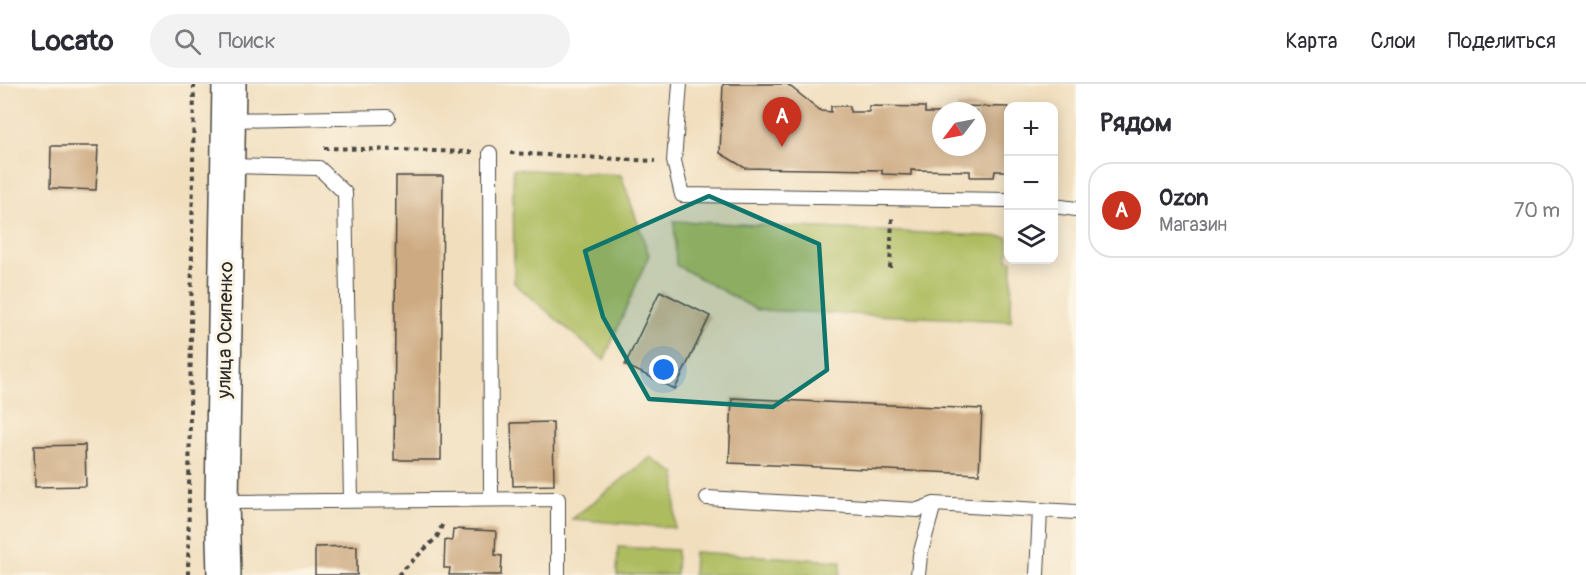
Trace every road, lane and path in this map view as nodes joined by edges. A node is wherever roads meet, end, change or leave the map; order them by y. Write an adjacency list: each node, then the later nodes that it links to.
1 (194, 84): 23 (path)
2 (229, 84): 5 (street, улица Осипенко)
3 (680, 84): 8 (lane)
4 (388, 117): 5 (lane)
5 (228, 120): 9 (street, улица Осипенко)
6 (323, 148): 7 (path)
7 (490, 153): 8 (path); 15 (lane)
8 (674, 161): 10 (lane)
9 (227, 166): 17 (lane); 18 (street, улица Осипенко)
10 (892, 198): 11 (lane); 14 (path)
11 (1004, 200)
12 (1058, 207): 13 (lane)
13 (1076, 209)
14 (890, 268)
15 (491, 498): 17 (lane); 26 (lane)
16 (707, 498): 19 (lane)
17 (351, 499): 18 (lane)
18 (222, 502): 24 (street, улица Осипенко)
19 (934, 504): 20 (lane); 27 (lane)
20 (1040, 510): 21 (lane); 28 (lane)
21 (1076, 512)
22 (443, 523): 25 (path)
23 (188, 575)
24 (224, 575)
25 (398, 575)
26 (558, 575)
27 (918, 575)
28 (1037, 575)

